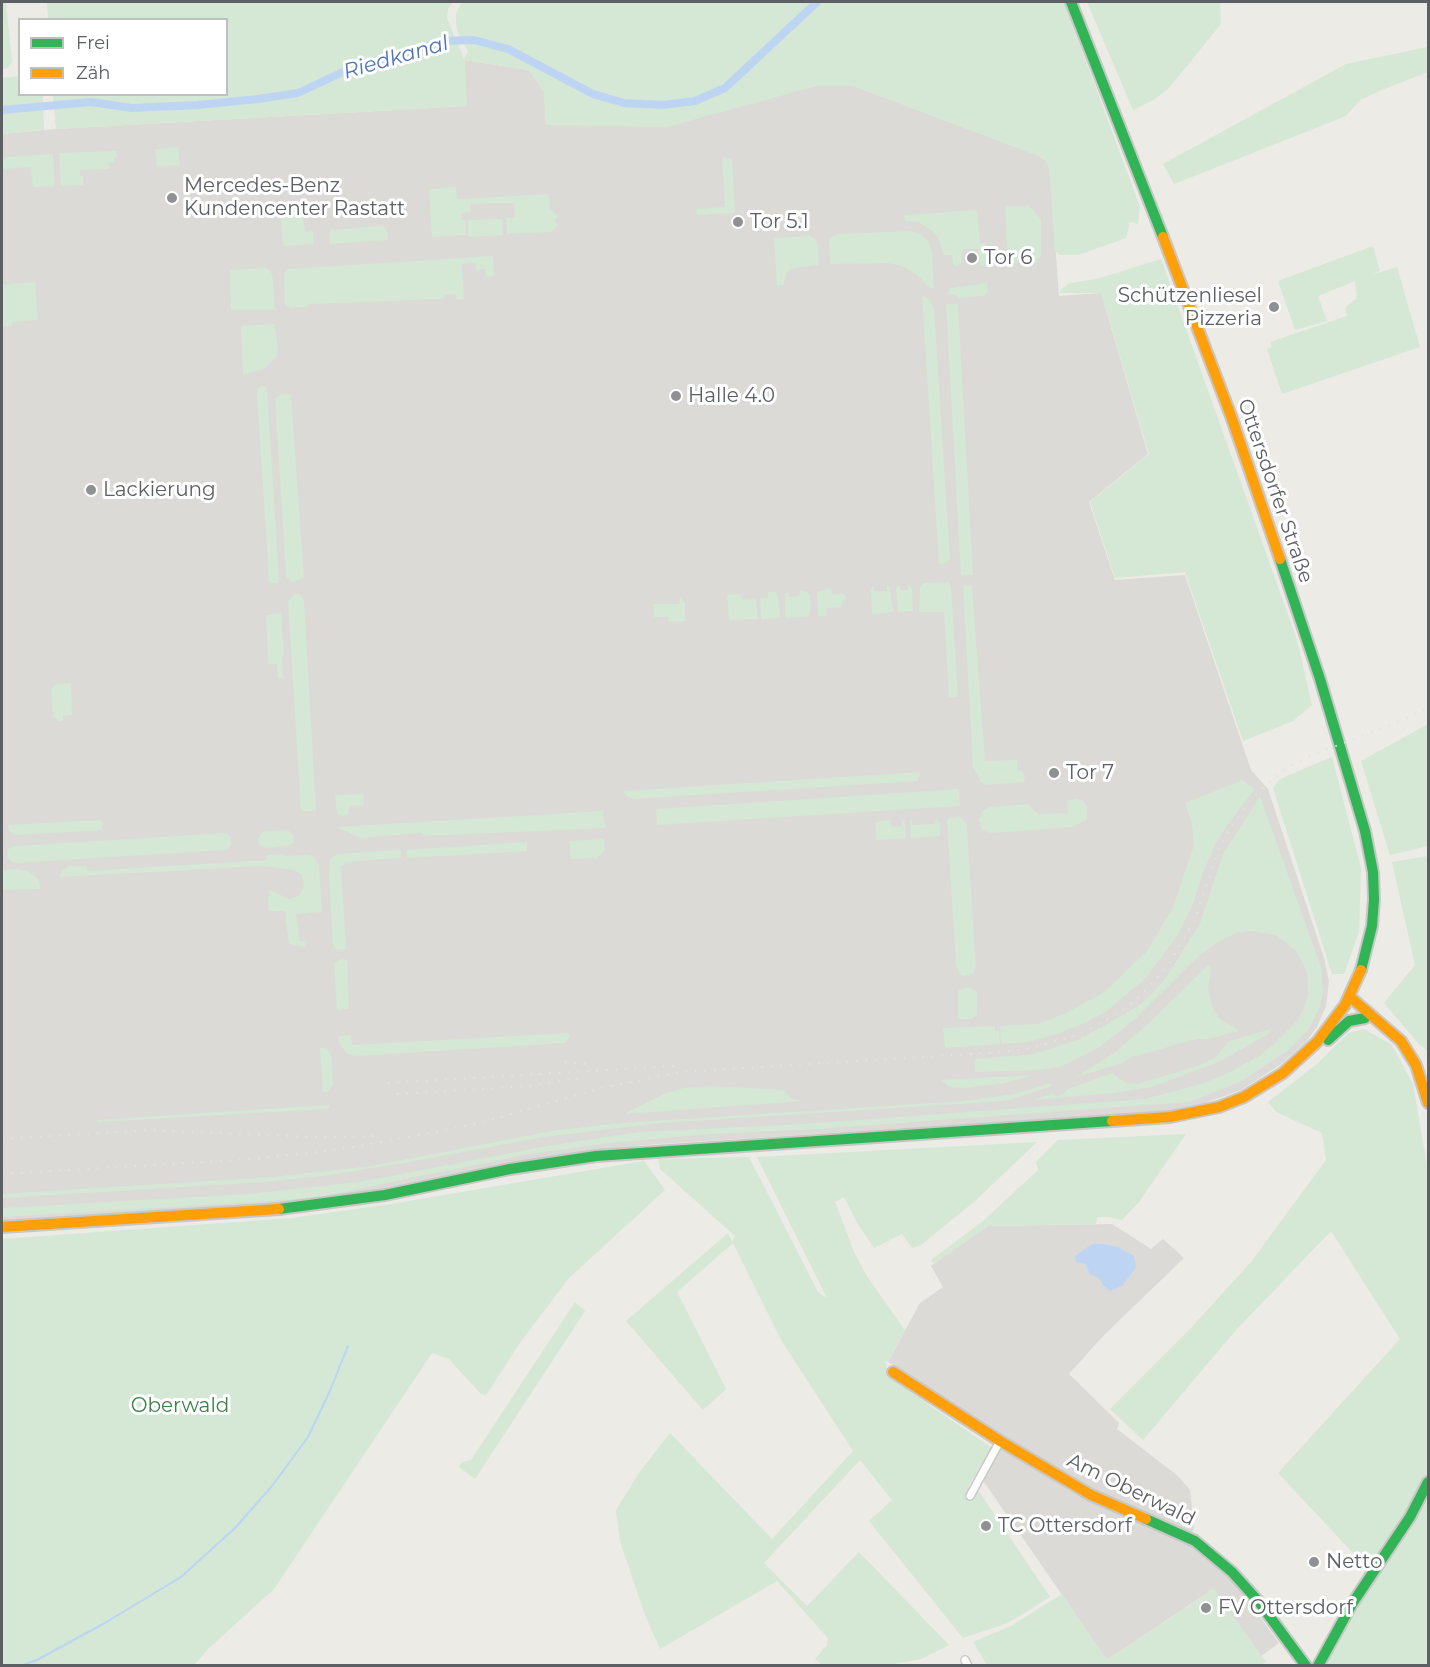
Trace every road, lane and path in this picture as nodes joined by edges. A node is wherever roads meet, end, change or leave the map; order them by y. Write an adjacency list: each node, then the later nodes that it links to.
1 (1071, 2): 2 (street, Ottersdorfer Straße)
2 (1347, 1000): 3 (street); 4 (street); 5 (street, Ottersdorfer Straße)
3 (1365, 1018): 4 (street); 5 (street)
4 (1382, 1025): 6 (street)
5 (1299, 1061): 7 (street)
6 (1428, 1103)
7 (2, 1227)
8 (892, 1372): 9 (street, Am Oberwald)
9 (1000, 1441): 11 (street); 12 (street, Am Oberwald)
10 (1428, 1482): 13 (street)
11 (970, 1496)
12 (1306, 1665)
13 (1318, 1665)

